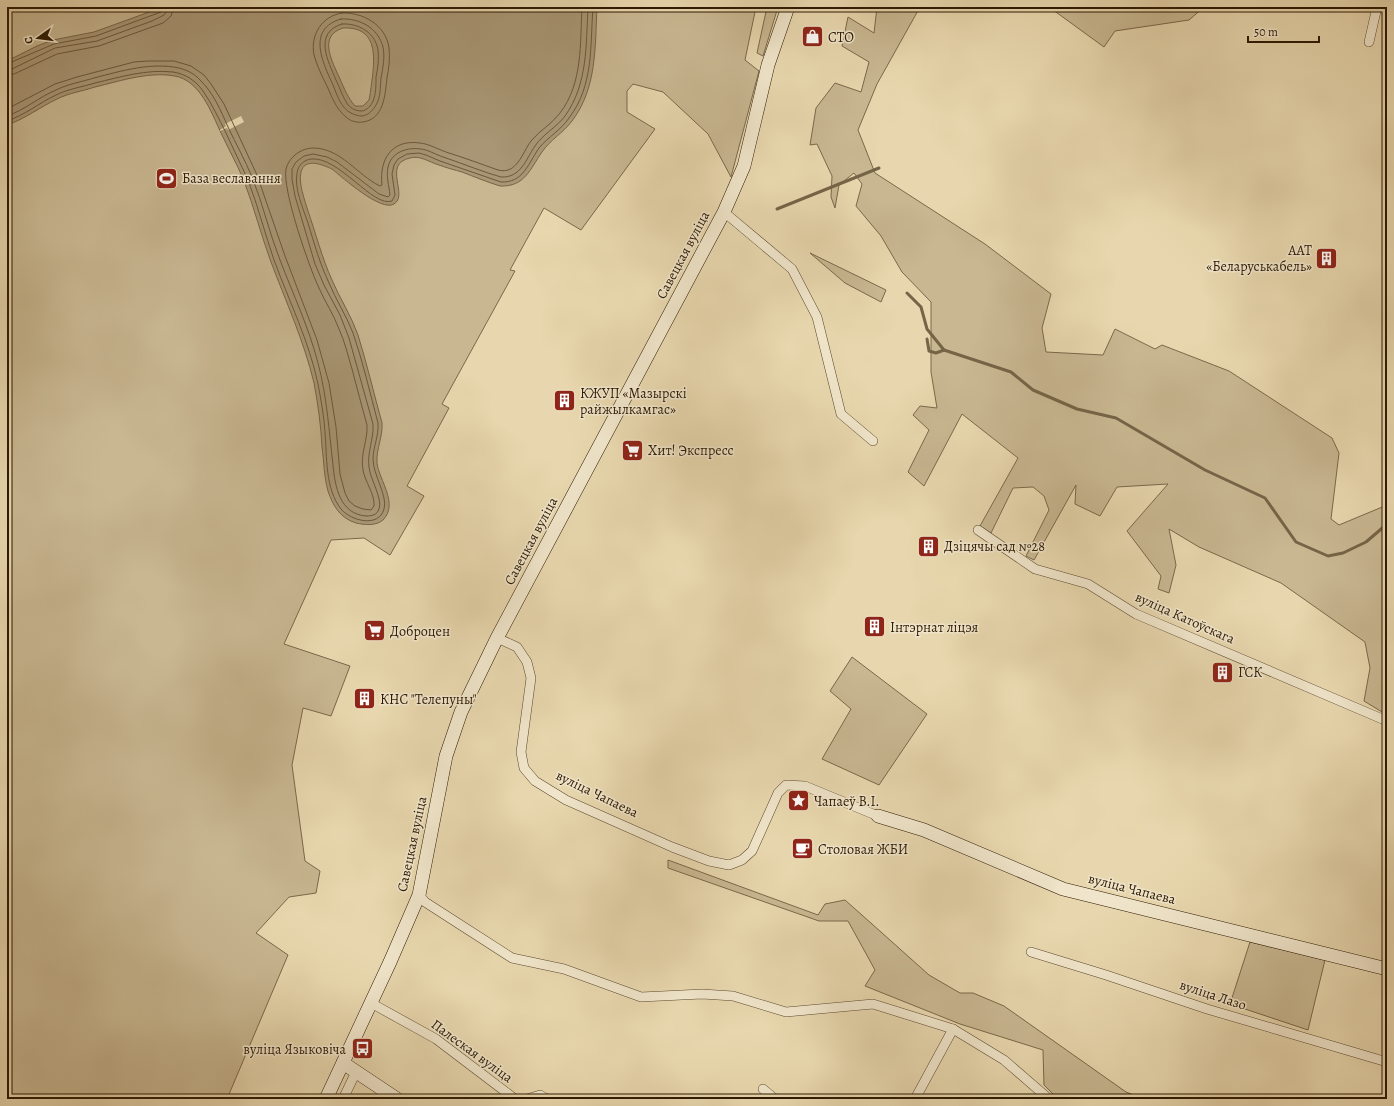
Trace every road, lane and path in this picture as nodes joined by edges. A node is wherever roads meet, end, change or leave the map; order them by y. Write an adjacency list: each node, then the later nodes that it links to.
1 (788, 7): 4 (street, Савецкая вуліца)
2 (1377, 7): 3 (street)
3 (1369, 42)
4 (724, 212): 5 (street); 7 (street, Савецкая вуліца)
5 (873, 441)
6 (978, 530): 8 (street, вуліца Катоўскага)
7 (497, 638): 9 (street, вуліца Чапаева); 10 (street, Савецкая вуліца)
8 (1387, 721)
9 (878, 816): 12 (street, вуліца Чапаева)
10 (419, 895): 13 (street, Савецкая вуліца); 14 (street)
11 (1031, 952): 15 (street, вуліца Лазо)
12 (1387, 969)
13 (371, 1003): 16 (street, Савецкая вуліца); 22 (street, Палеская вуліца)
14 (953, 1029): 26 (street); 27 (street)
15 (1387, 1062)
16 (343, 1063): 17 (street); 19 (street, Савецкая вуліца)
17 (356, 1072): 20 (street); 21 (street)
18 (763, 1089): 25 (street)
19 (326, 1099)
20 (343, 1099)
21 (397, 1099)
22 (515, 1099)
23 (527, 1099): 24 (street)
24 (547, 1099)
25 (775, 1099)
26 (916, 1099)
27 (1049, 1099)

